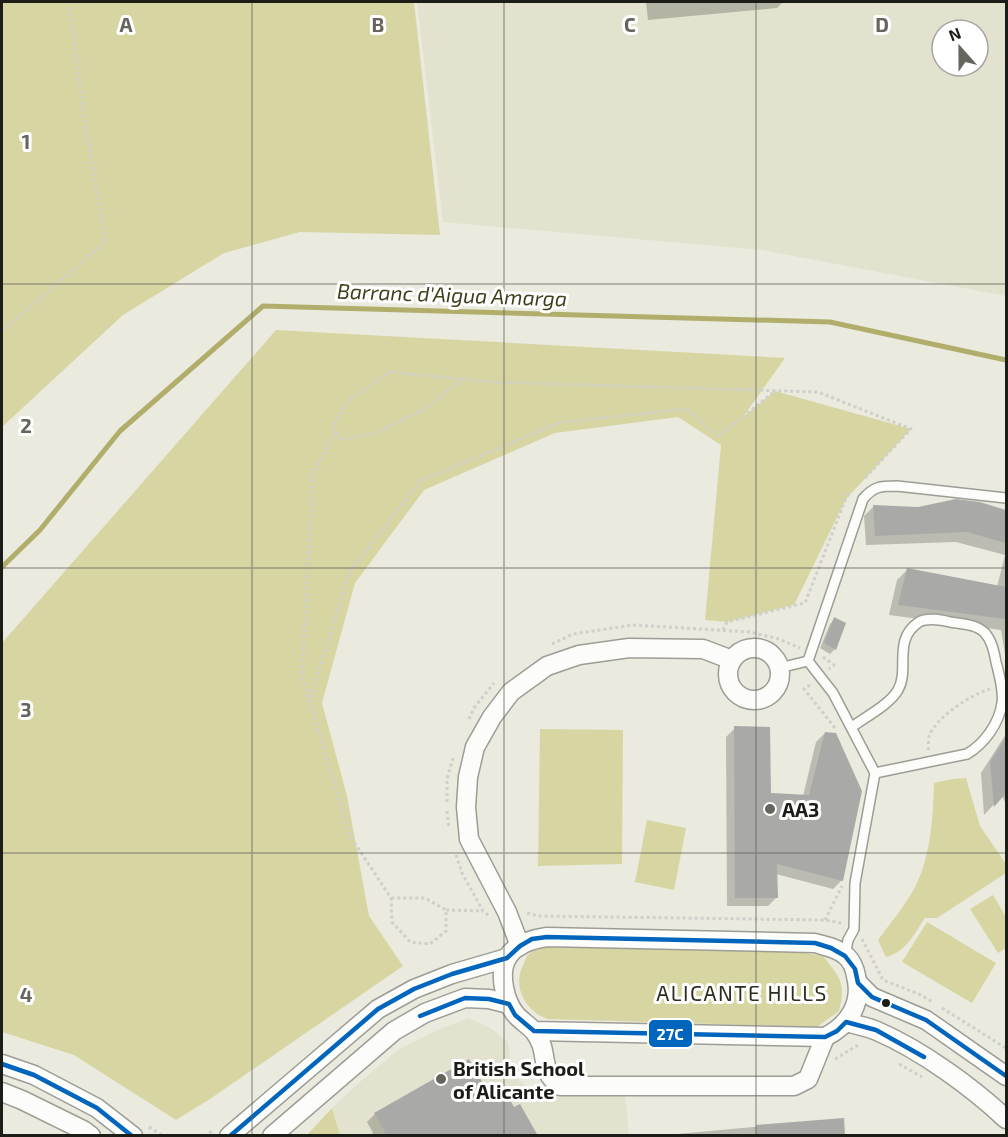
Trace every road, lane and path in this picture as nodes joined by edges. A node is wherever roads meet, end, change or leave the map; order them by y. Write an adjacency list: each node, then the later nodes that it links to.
1 (69, 2): 2 (path)
2 (2, 331)
3 (462, 379): 4 (path); 5 (path); 5 (path)
4 (775, 391): 6 (path); 17 (path)
5 (336, 431): 17 (path)
6 (862, 481)
7 (854, 490): 9 (path)
8 (1006, 498): 11 (lane)
9 (723, 630): 10 (path); 11 (path)
10 (546, 647)
11 (810, 657): 13 (lane); 14 (lane); 14 (path)
12 (732, 660): 13 (street); 13 (street); 32 (street)
13 (779, 668)
14 (820, 677): 19 (lane); 20 (path)
15 (499, 679): 18 (path)
16 (1001, 688): 19 (lane); 22 (path); 22 (lane)
17 (309, 700): 27 (path)
18 (466, 725)
19 (852, 727): 23 (lane)
20 (835, 728)
21 (455, 751): 24 (path)
22 (927, 763): 23 (lane)
23 (875, 773): 33 (lane)
24 (450, 836)
25 (456, 854): 29 (path)
26 (844, 881): 30 (path)
27 (392, 898): 28 (path); 28 (path)
28 (446, 910): 29 (path)
29 (483, 911): 31 (path)
30 (825, 920)
31 (494, 921)
32 (514, 952): 33 (street); 35 (street); 45 (street)
33 (846, 956): 34 (street)
34 (858, 983): 36 (street); 40 (street)
35 (509, 1004): 37 (street); 46 (street)
36 (846, 1022): 38 (street); 42 (street)
37 (534, 1031): 38 (street); 38 (street)
38 (825, 1037)
39 (2, 1064): 44 (street)
40 (1006, 1074)
41 (2, 1092): 43 (street)
42 (1006, 1119)
43 (91, 1136)
44 (133, 1136)
45 (229, 1136)
46 (272, 1136)

